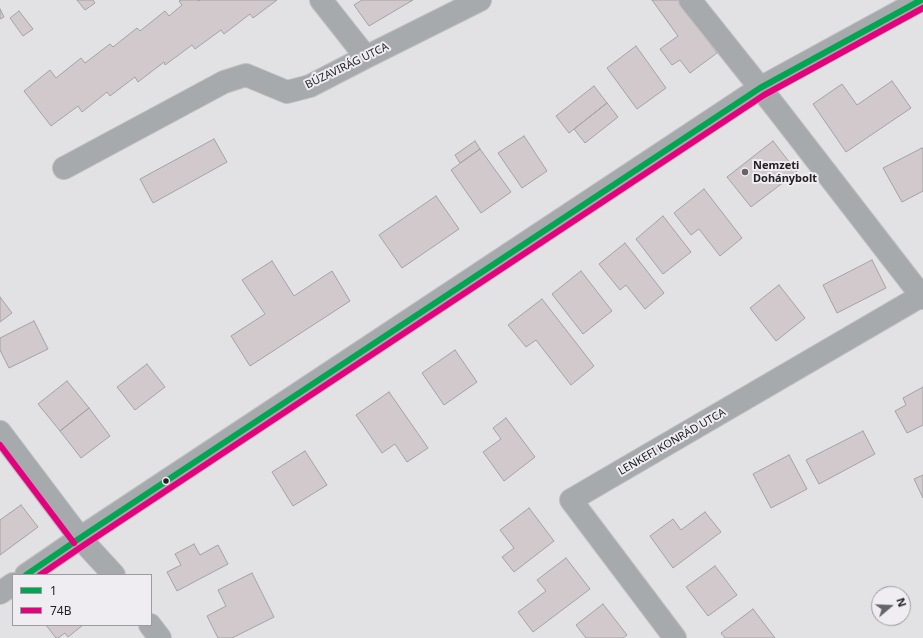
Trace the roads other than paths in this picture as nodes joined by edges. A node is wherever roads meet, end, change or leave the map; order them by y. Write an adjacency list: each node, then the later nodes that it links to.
1 (321, 0): 5 (street)
2 (480, 0): 5 (street, BÚZAVIRÁG UTCA)
3 (690, 0): 6 (street)
4 (921, 0): 6 (street)
5 (366, 57): 7 (street, BÚZAVIRÁG UTCA)
6 (760, 88): 8 (street); 10 (street)
7 (64, 168)
8 (922, 297): 17 (street, LENKEFI KONRÁD UTCA)
9 (0, 432): 10 (street)
10 (80, 538): 11 (street); 12 (street)
11 (27, 574)
12 (113, 574)
13 (12, 585): 14 (street)
14 (0, 593)
15 (151, 626): 16 (street)
16 (160, 638)
17 (676, 638)

